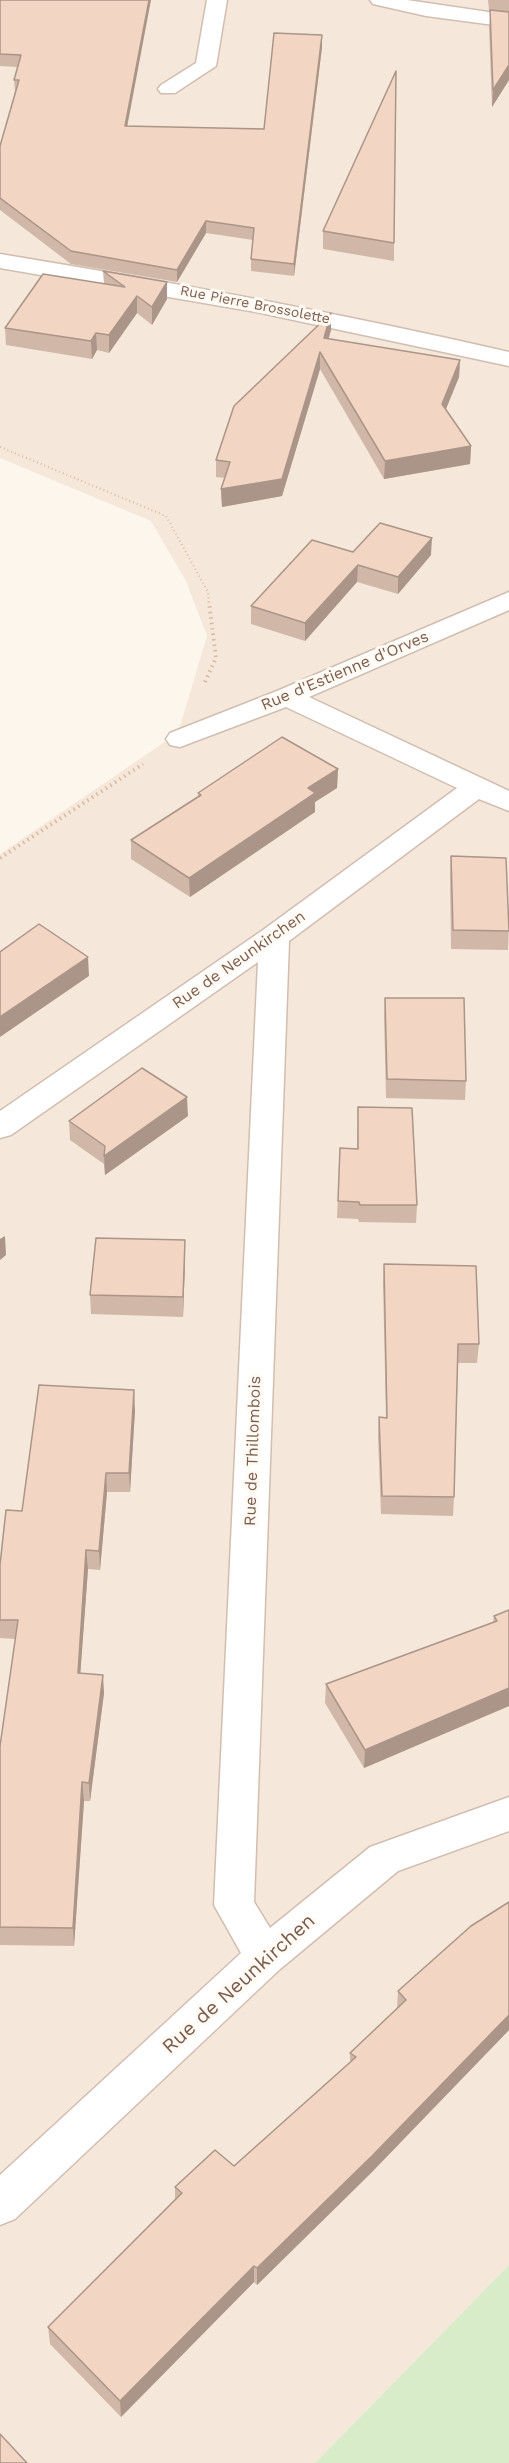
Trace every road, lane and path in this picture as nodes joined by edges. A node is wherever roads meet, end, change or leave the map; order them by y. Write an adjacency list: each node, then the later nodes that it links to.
1 (217, 0): 4 (street)
2 (380, 0): 3 (street)
3 (509, 21)
4 (168, 89)
5 (0, 261): 6 (street, Rue Pierre Brossolette)
6 (509, 359)
7 (0, 447): 10 (path)
8 (509, 600): 9 (street, Rue d'Estienne d'Orves)
9 (287, 697): 10 (street, Rue d'Estienne d'Orves); 11 (street)
10 (180, 739): 13 (path)
11 (475, 788): 12 (street); 14 (street, Rue de Neunkirchen)
12 (509, 802)
13 (0, 858)
14 (274, 937): 15 (street, Rue de Neunkirchen); 17 (street, Rue de Thillombois)
15 (0, 1127)
16 (509, 1814): 17 (street, Rue de Neunkirchen)
17 (265, 1957): 18 (street, Rue de Neunkirchen)
18 (0, 2204)

